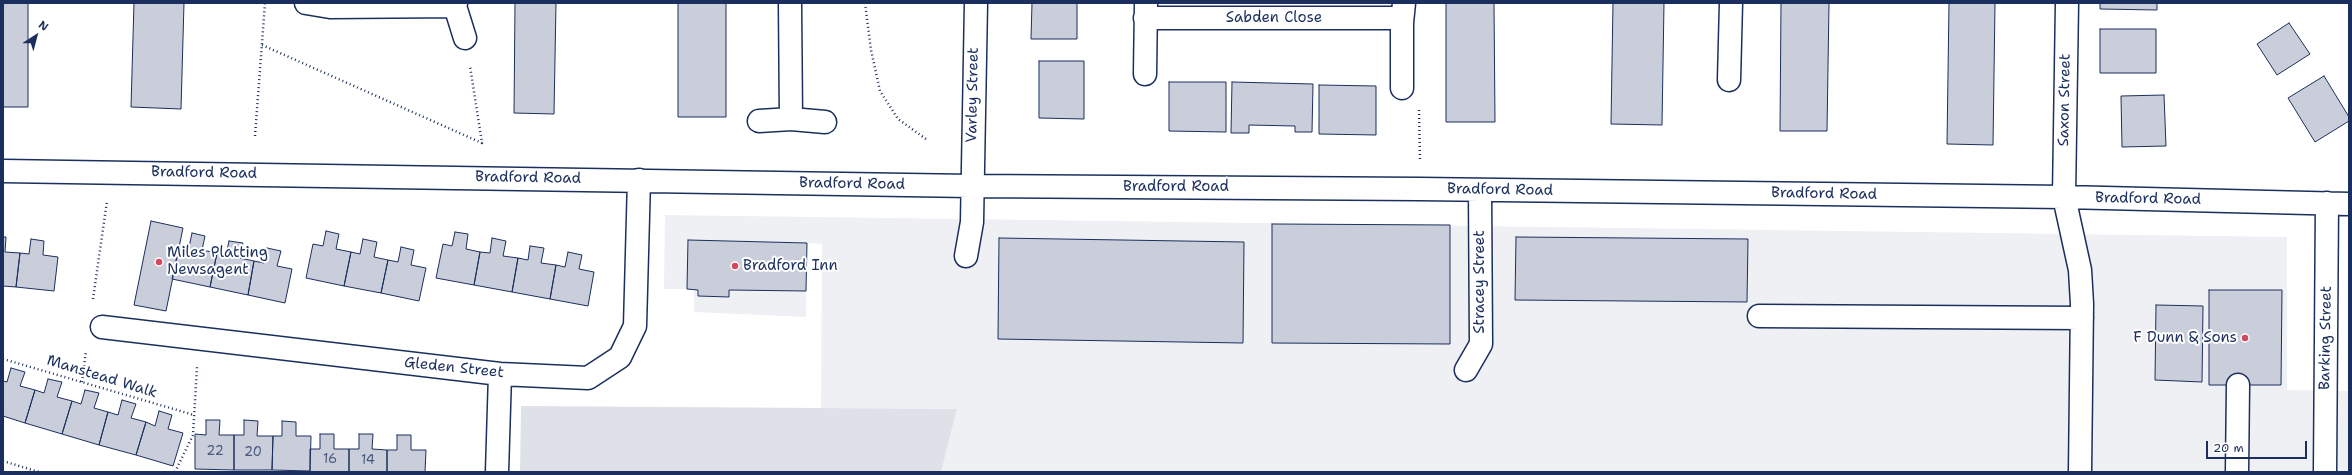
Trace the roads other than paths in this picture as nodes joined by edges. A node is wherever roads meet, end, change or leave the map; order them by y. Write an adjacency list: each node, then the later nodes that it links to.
1 (306, 3): 6 (street)
2 (790, 3): 13 (street)
3 (976, 3): 18 (street, Varley Street)
4 (1731, 3): 11 (street)
5 (2067, 3): 20 (street, Saxon Street)
6 (456, 4): 9 (street)
7 (1403, 10): 8 (street, Sabden Close); 12 (street, Sabden Close)
8 (1146, 11): 10 (street, Sabden Close)
9 (465, 38)
10 (1145, 74)
11 (1729, 80)
12 (1402, 88)
13 (791, 119): 14 (street); 15 (street)
14 (759, 121)
15 (825, 122)
16 (3, 171): 17 (street, Bradford Road)
17 (639, 180): 18 (street, Bradford Road); 28 (street, Gleden Street)
18 (972, 186): 19 (street, Bradford Road); 23 (street, Varley Street)
19 (1480, 190): 20 (street, Bradford Road); 27 (street, Stracey Street)
20 (2064, 197): 21 (street, Bradford Road); 25 (street, Saxon Street)
21 (2327, 204): 22 (street, Bradford Road); 33 (street, Barking Street)
22 (2349, 204)
23 (966, 256)
24 (1759, 316): 25 (street)
25 (2082, 318): 31 (street, Saxon Street)
26 (102, 327): 28 (street, Gleden Street)
27 (1466, 370)
28 (500, 374): 30 (street)
29 (2238, 385): 32 (street)
30 (497, 472)
31 (2080, 472)
32 (2237, 472)
33 (2325, 472)

